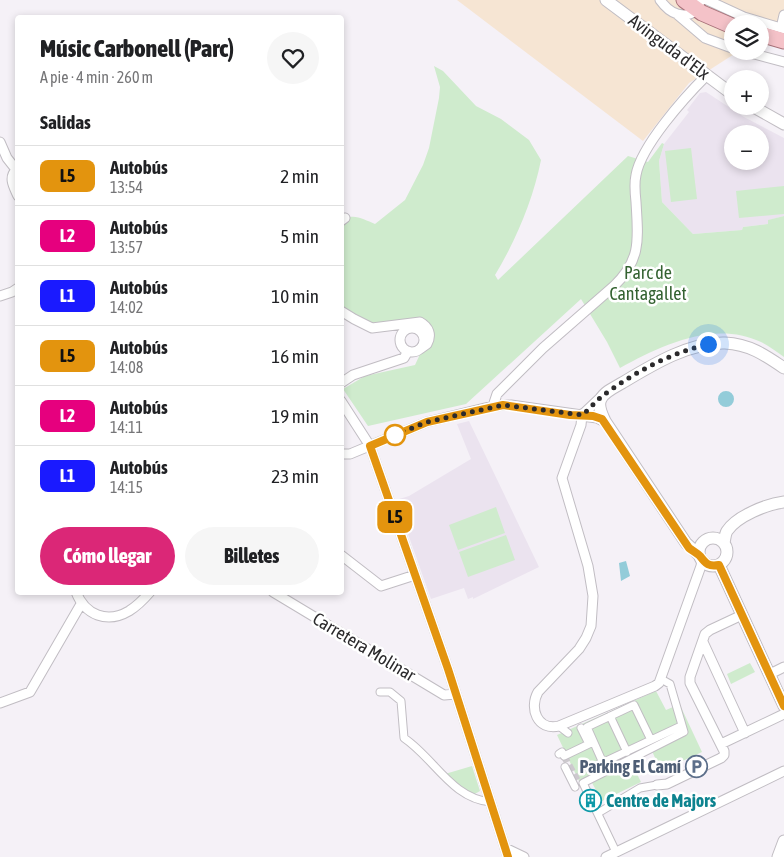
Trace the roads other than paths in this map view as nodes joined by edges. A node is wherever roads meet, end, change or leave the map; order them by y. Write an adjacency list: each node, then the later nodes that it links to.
1 (606, 0): 13 (street, Avinguda d'Elx)
2 (660, 0): 5 (street)
3 (684, 0): 4 (main road)
4 (699, 5): 5 (street); 7 (main road); 8 (street)
5 (678, 15): 10 (street)
6 (784, 15): 8 (street)
7 (724, 23)
8 (783, 32): 9 (main road)
9 (769, 33)
10 (724, 45)
11 (769, 58): 12 (street)
12 (784, 62)
13 (706, 76): 14 (street, Avinguda d'Elx); 30 (street)
14 (724, 88)
15 (768, 115): 16 (street)
16 (784, 124)
17 (0, 142): 18 (street)
18 (15, 168)
19 (15, 172): 20 (street)
20 (15, 187)
21 (15, 290): 22 (street)
22 (0, 296)
23 (344, 313): 24 (street)
24 (420, 348): 25 (street); 25 (street)
25 (408, 351): 27 (street)
26 (784, 368): 28 (street)
27 (344, 381)
28 (601, 397): 31 (street); 32 (street)
29 (344, 406): 33 (street)
30 (493, 406): 31 (street); 33 (street)
31 (582, 415): 32 (street); 56 (street)
32 (605, 421): 38 (street)
33 (370, 446): 34 (street); 40 (street)
34 (344, 454)
35 (784, 502): 36 (street)
36 (724, 543): 38 (street); 39 (street)
37 (344, 557): 40 (street)
38 (701, 558): 39 (street); 49 (street)
39 (719, 565): 45 (street)
40 (415, 575): 51 (street)
41 (77, 595): 44 (street)
42 (278, 595): 51 (street, Carretera Molinar)
43 (140, 597): 44 (street)
44 (81, 604): 52 (street)
45 (742, 615): 46 (street); 48 (street)
46 (703, 642): 59 (street); 62 (street)
47 (784, 667): 48 (street)
48 (770, 674): 53 (street)
49 (661, 679): 56 (street); 57 (street)
50 (380, 692): 71 (street)
51 (456, 694): 71 (street)
52 (0, 703)
53 (784, 706)
54 (784, 714): 59 (street)
55 (610, 716): 61 (street); 63 (street); 65 (street)
56 (559, 726): 60 (street)
57 (681, 726): 61 (street); 72 (street)
58 (581, 728): 64 (street)
59 (745, 732): 62 (street)
60 (568, 733)
61 (650, 740): 63 (street)
62 (721, 744): 69 (street)
63 (627, 752): 65 (street)
64 (558, 754)
65 (603, 763): 66 (street)
66 (586, 765)
67 (566, 767): 70 (street)
68 (784, 771): 75 (street)
69 (658, 785): 72 (street)
70 (575, 787)
71 (491, 802): 74 (street)
72 (598, 812): 75 (street)
73 (784, 841): 79 (street)
74 (505, 848): 76 (street); 77 (street)
75 (616, 852): 78 (street)
76 (508, 857)
77 (524, 857)
78 (606, 857)
79 (778, 857)

